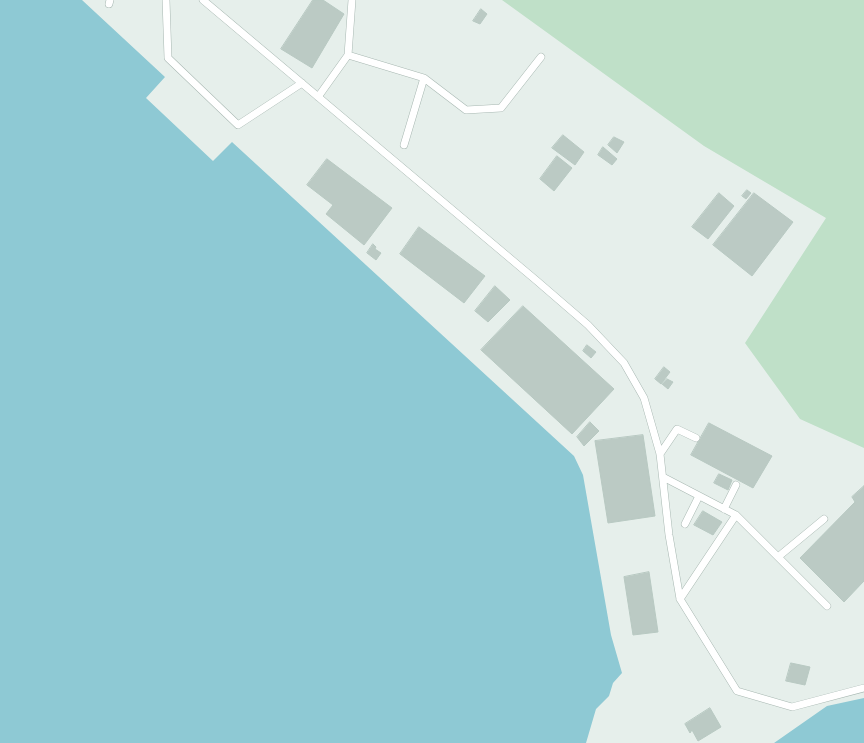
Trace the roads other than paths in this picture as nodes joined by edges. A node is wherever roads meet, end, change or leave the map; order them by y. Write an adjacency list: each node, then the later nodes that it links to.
1 (166, 0): 7 (lane)
2 (203, 0): 7 (lane)
3 (352, 0): 4 (lane)
4 (348, 54): 6 (lane); 8 (lane)
5 (541, 57): 6 (lane)
6 (424, 78): 9 (lane)
7 (302, 84): 8 (lane)
8 (318, 97): 11 (lane)
9 (404, 145)
10 (696, 438): 11 (lane)
11 (660, 454): 12 (lane)
12 (662, 477): 14 (lane); 20 (lane)
13 (736, 486): 15 (lane)
14 (699, 496): 15 (lane); 18 (lane)
15 (724, 508): 16 (lane)
16 (736, 515): 19 (lane); 20 (lane)
17 (824, 519): 19 (lane)
18 (684, 524)
19 (778, 557): 21 (lane)
20 (680, 599): 22 (lane)
21 (827, 606)
22 (864, 688)

